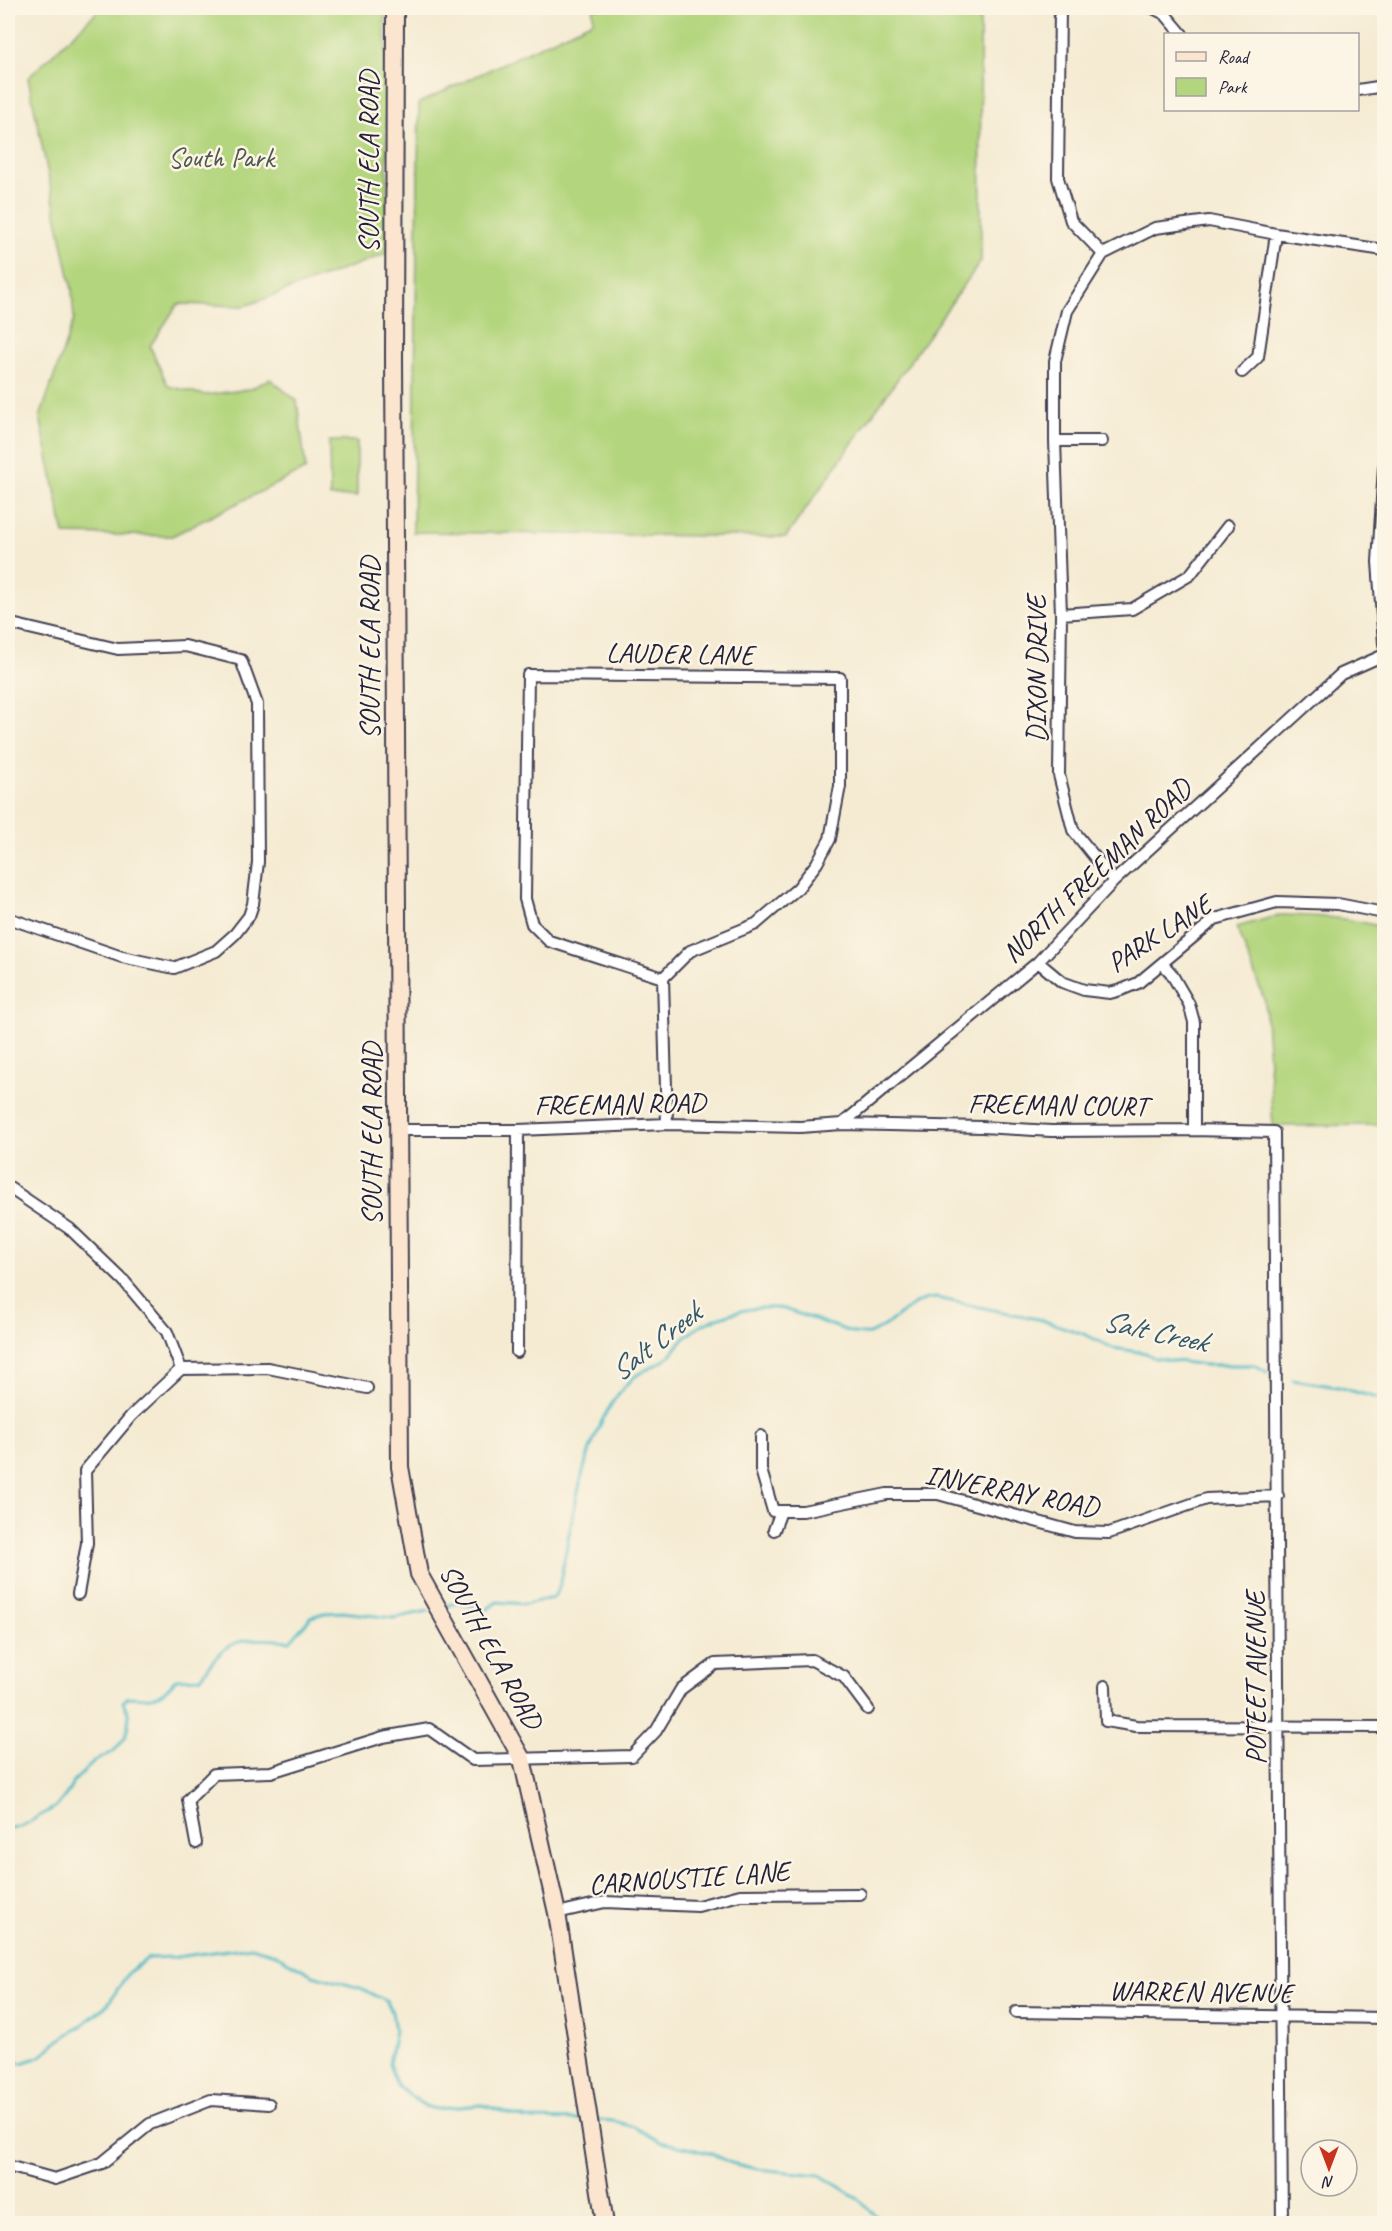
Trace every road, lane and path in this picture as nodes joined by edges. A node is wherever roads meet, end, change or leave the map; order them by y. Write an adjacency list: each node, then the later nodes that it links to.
1 (395, 8): 28 (main road, SOUTH ELA ROAD)
2 (1060, 8): 9 (street)
3 (1153, 8): 4 (street)
4 (1181, 33)
5 (1384, 86): 6 (street)
6 (1359, 90)
7 (1276, 234): 8 (street); 9 (street); 10 (street)
8 (1384, 250)
9 (1103, 254): 11 (street, DIXON DRIVE)
10 (1242, 372)
11 (1055, 441): 12 (street); 16 (street, DIXON DRIVE)
12 (1102, 441)
13 (1384, 467): 14 (street)
14 (1383, 484): 18 (street)
15 (1228, 526): 16 (street)
16 (1061, 614): 20 (street, DIXON DRIVE)
17 (8, 621): 22 (street)
18 (1384, 644)
19 (1384, 655): 20 (street, NORTH FREEMAN ROAD)
20 (1114, 881): 23 (street, NORTH FREEMAN ROAD)
21 (1384, 913): 24 (street, PARK LANE)
22 (8, 918)
23 (1038, 962): 24 (street, PARK LANE); 27 (street, NORTH FREEMAN ROAD)
24 (1162, 963): 30 (street)
25 (663, 978): 25 (street, LAUDER LANE); 26 (street)
26 (667, 1124): 27 (street, FREEMAN ROAD); 29 (street, FREEMAN ROAD)
27 (842, 1125): 30 (street, FREEMAN COURT)
28 (398, 1130): 29 (street, FREEMAN ROAD); 45 (main road, SOUTH ELA ROAD)
29 (518, 1130): 33 (street)
30 (1194, 1130): 31 (street, FREEMAN COURT)
31 (1274, 1132): 37 (street, POTEET AVENUE)
32 (8, 1187): 34 (street)
33 (517, 1352)
34 (181, 1369): 35 (street); 40 (street)
35 (367, 1388)
36 (761, 1436): 38 (street)
37 (1278, 1496): 38 (street, INVERRAY ROAD); 43 (street, POTEET AVENUE)
38 (782, 1511): 39 (street)
39 (774, 1530)
40 (78, 1594)
41 (1105, 1686): 43 (street)
42 (868, 1708): 45 (street)
43 (1279, 1725): 44 (street); 50 (street, POTEET AVENUE)
44 (1384, 1727)
45 (522, 1759): 46 (street); 48 (main road, SOUTH ELA ROAD)
46 (196, 1843)
47 (860, 1894): 48 (street, CARNOUSTIE LANE)
48 (557, 1913): 54 (main road, SOUTH ELA ROAD)
49 (1016, 2012): 50 (street, WARREN AVENUE)
50 (1279, 2017): 51 (street, WARREN AVENUE); 55 (street, POTEET AVENUE)
51 (1384, 2018)
52 (269, 2104): 53 (street)
53 (8, 2166)
54 (605, 2223)
55 (1282, 2223)

